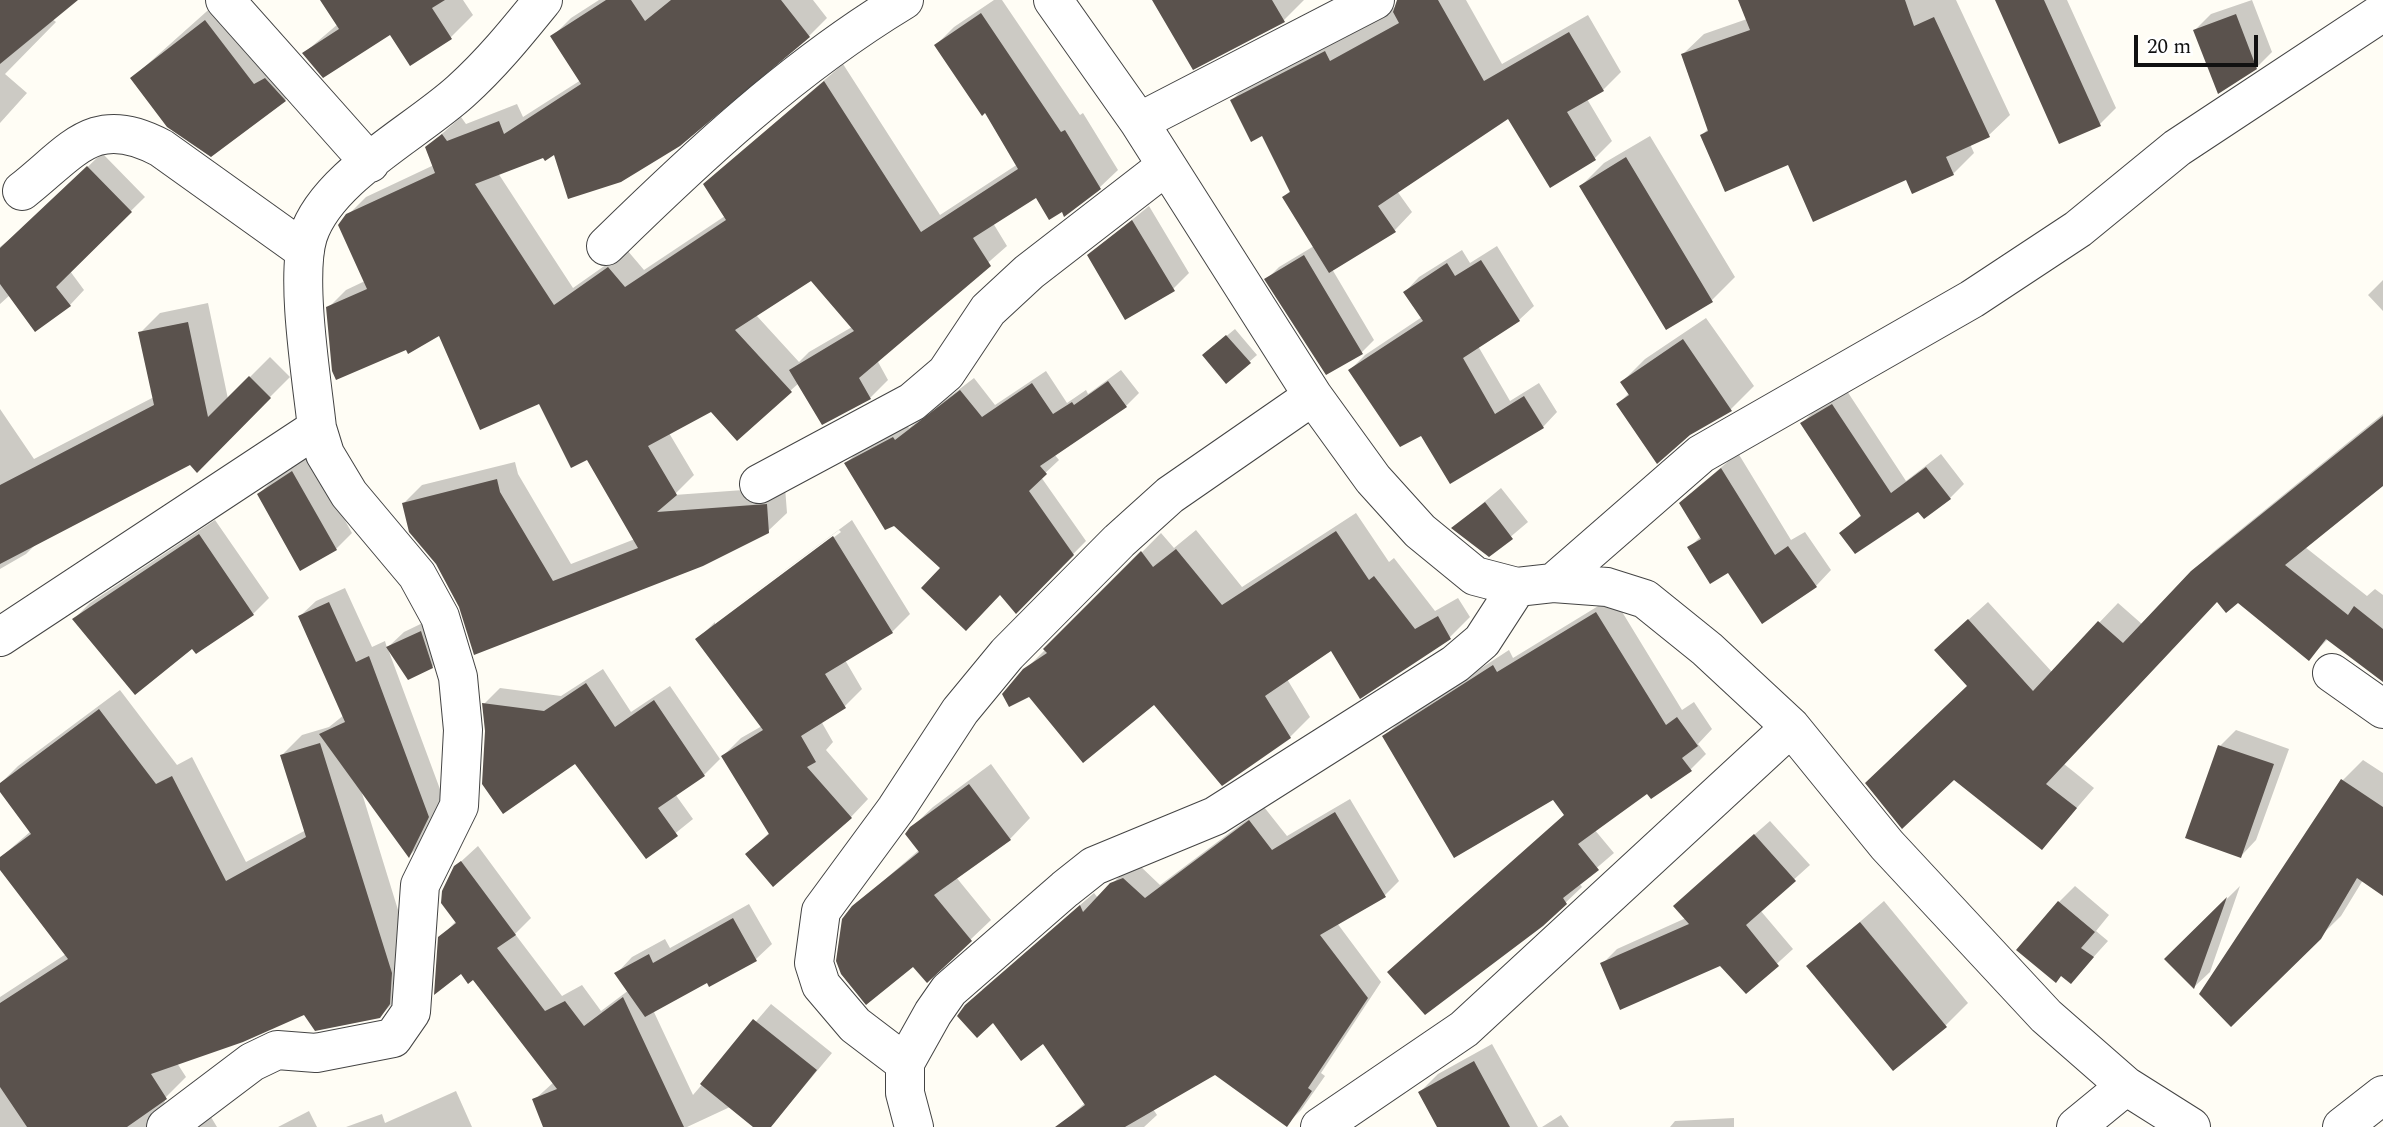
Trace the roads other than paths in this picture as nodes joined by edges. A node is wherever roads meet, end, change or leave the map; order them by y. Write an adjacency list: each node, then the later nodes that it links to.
1 (225, 0): 8 (street)
2 (543, 0): 8 (street)
3 (904, 0): 11 (street)
4 (1052, 0): 7 (street)
5 (1375, 0): 7 (street)
6 (2383, 12): 16 (street)
7 (1139, 122): 9 (street)
8 (370, 163): 12 (street)
9 (1166, 166): 13 (street); 15 (street)
10 (22, 191): 12 (street)
11 (606, 246)
12 (305, 251): 14 (street)
13 (1314, 396): 16 (street); 21 (street)
14 (317, 428): 17 (street); 24 (street)
15 (759, 484)
16 (1535, 585): 20 (street); 21 (street)
17 (0, 637)
18 (2332, 673): 19 (street)
19 (2383, 709)
20 (1791, 727): 22 (street); 26 (street)
21 (905, 1063): 25 (street)
22 (2126, 1086): 27 (street); 28 (street)
23 (2383, 1095): 29 (street)
24 (166, 1127)
25 (914, 1127)
26 (1320, 1127)
27 (2076, 1127)
28 (2192, 1127)
29 (2342, 1127)

